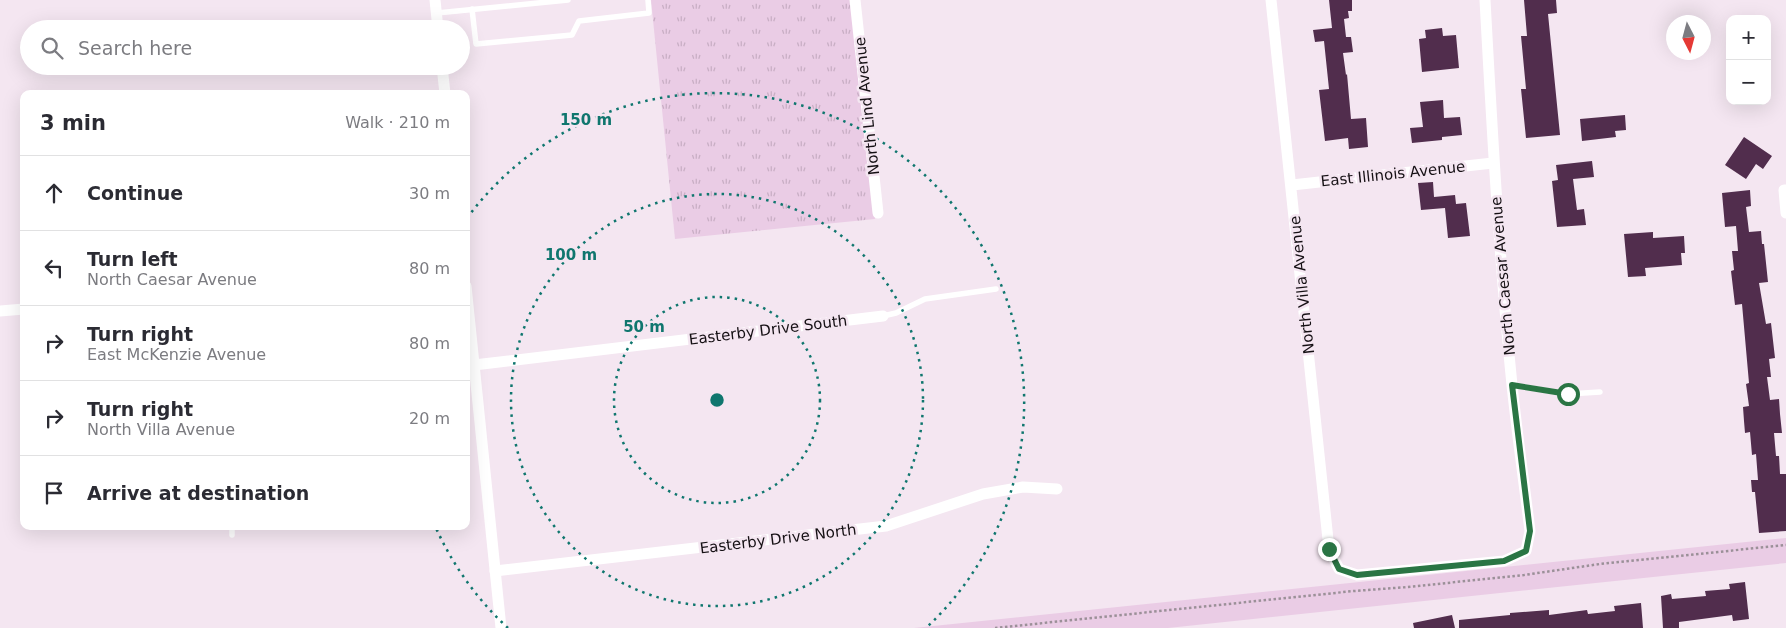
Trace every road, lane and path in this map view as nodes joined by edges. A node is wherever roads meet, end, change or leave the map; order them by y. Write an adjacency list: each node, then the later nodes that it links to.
1 (435, 0): 8 (street)
2 (568, 0): 7 (lane)
3 (648, 0): 7 (lane)
4 (855, 0): 15 (street, North Lind Avenue)
5 (1271, 0): 13 (street, North Villa Avenue)
6 (1485, 0): 12 (street, North Caesar Avenue)
7 (472, 9): 8 (lane)
8 (437, 13): 9 (street)
9 (437, 20)
10 (443, 75): 11 (street)
11 (445, 90)
12 (1493, 163): 13 (street, East Illinois Avenue); 23 (street, North Caesar Avenue)
13 (1292, 184): 29 (street, North Villa Avenue)
14 (1785, 190): 16 (street)
15 (878, 213)
16 (1786, 213)
17 (996, 289): 20 (lane)
18 (20, 308): 19 (street)
19 (0, 311)
20 (883, 316): 22 (street, Easterby Drive South)
21 (470, 326): 22 (street)
22 (474, 365): 30 (street)
23 (1512, 385): 24 (lane); 29 (street, North Caesar Avenue)
24 (1600, 392)
25 (1057, 489): 30 (street, Easterby Drive North)
26 (232, 530): 27 (lane)
27 (232, 535)
28 (1786, 545): 32 (path)
29 (1526, 551)
30 (495, 571): 31 (street)
31 (500, 628)
32 (995, 628)

